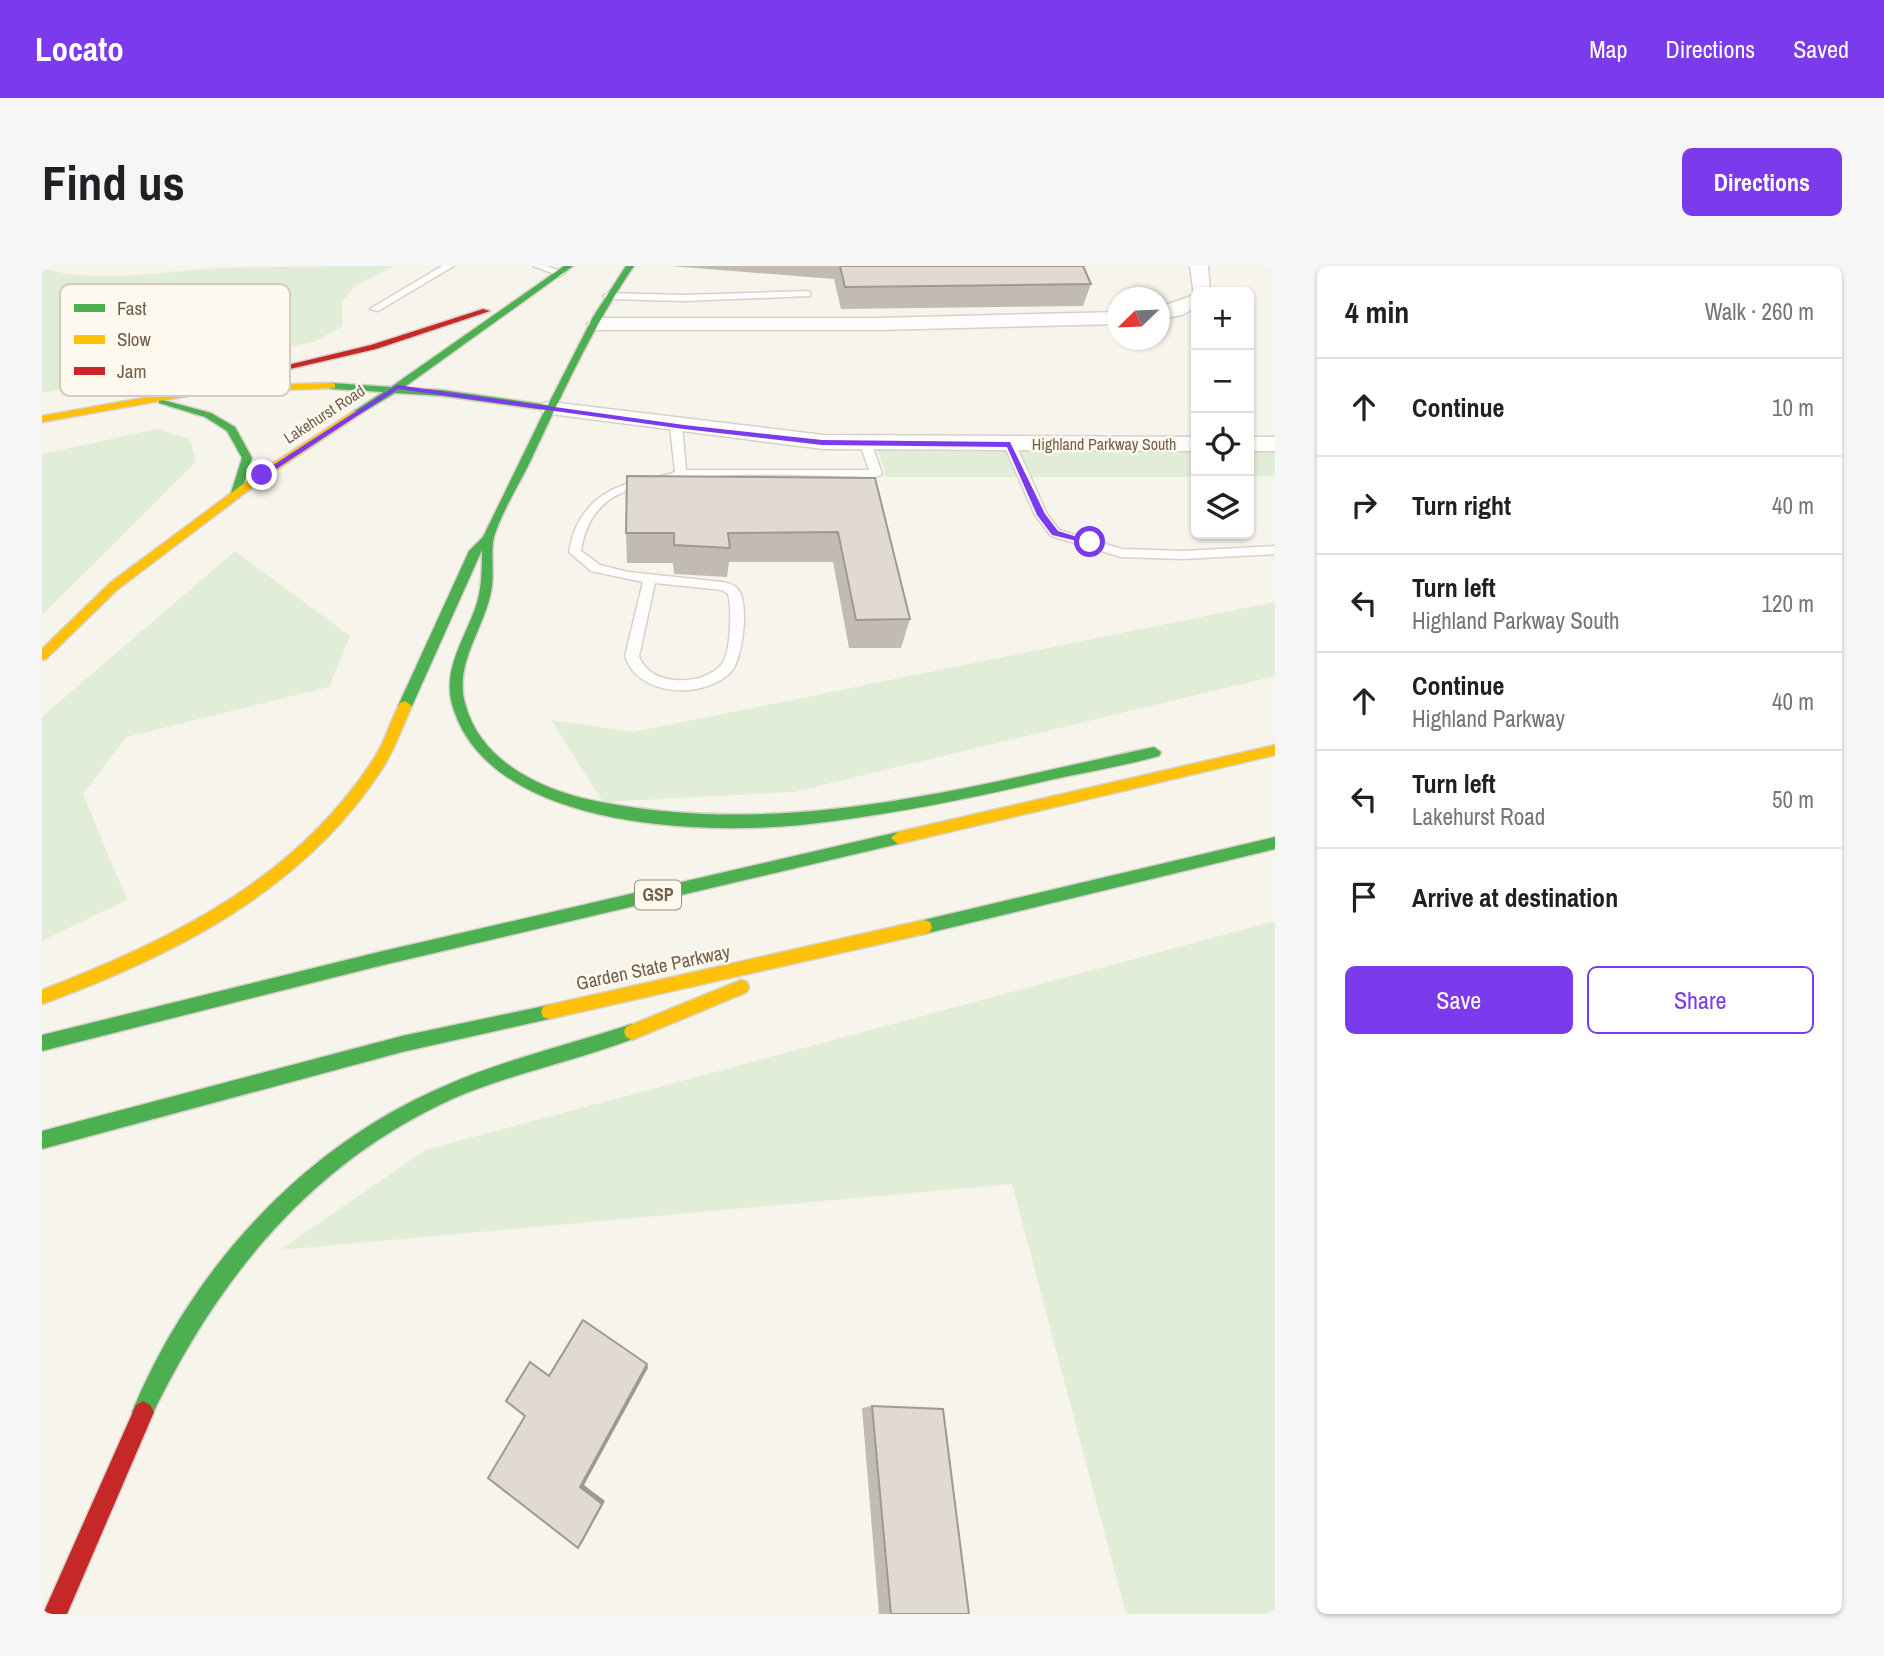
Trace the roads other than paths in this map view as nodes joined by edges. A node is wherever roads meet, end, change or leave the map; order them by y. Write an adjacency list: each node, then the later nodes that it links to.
1 (449, 266): 11 (lane)
2 (538, 266): 5 (lane)
3 (630, 266): 8 (main road)
4 (1199, 266): 6 (street)
5 (564, 270): 9 (main road, Lakehurst Road)
6 (1197, 287)
7 (807, 293): 8 (lane)
8 (608, 296): 14 (main road)
9 (530, 297): 15 (main road); 17 (main road, Lakehurst Road)
10 (1191, 303): 12 (street)
11 (375, 309)
12 (1170, 312)
13 (1107, 318): 14 (street)
14 (597, 324): 21 (main road)
15 (290, 366)
16 (290, 386): 17 (main road)
17 (397, 387): 21 (main road); 28 (main road, Lakehurst Road)
18 (154, 396): 20 (main road)
19 (160, 396): 20 (main road)
20 (150, 397): 22 (main road); 28 (main road)
21 (551, 408): 23 (street, Highland Parkway South); 29 (main road)
22 (42, 419)
23 (676, 426): 24 (street, Highland Parkway South); 27 (lane)
24 (866, 444): 25 (street, Highland Parkway South); 27 (lane)
25 (1010, 444): 26 (street, Highland Parkway South); 30 (lane)
26 (1191, 444)
27 (681, 473): 31 (lane)
28 (235, 496): 32 (main road, Lakehurst Road)
29 (488, 539): 34 (main road); 38 (main road)
30 (1275, 550)
31 (650, 578): 31 (lane)
32 (42, 656)
33 (1220, 746): 35 (main road)
34 (1170, 749)
35 (1274, 750): 39 (main road, GSP)
36 (1275, 843): 37 (main road, Garden State Parkway)
37 (825, 951): 40 (main road, Garden State Parkway); 41 (main road)
38 (42, 997)
39 (42, 1043)
40 (42, 1140)
41 (55, 1614)

